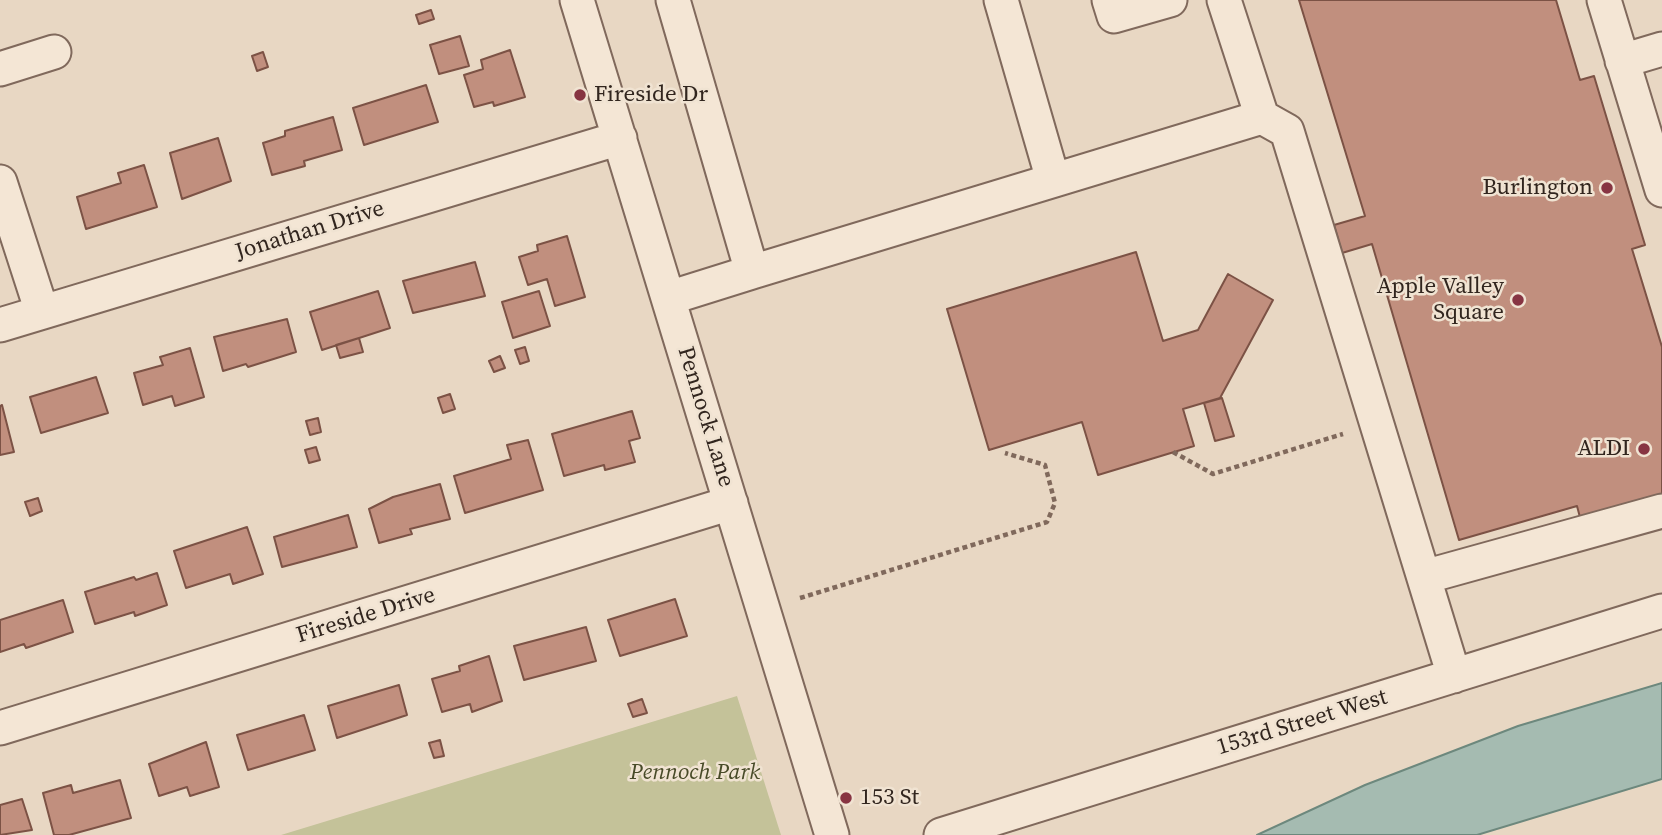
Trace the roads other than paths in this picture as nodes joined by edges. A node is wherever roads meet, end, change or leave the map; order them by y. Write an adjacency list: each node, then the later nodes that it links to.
1 (577, 0): 13 (street, Pennock Lane)
2 (673, 0): 17 (street)
3 (1001, 0): 14 (street)
4 (1110, 0): 5 (street)
5 (1170, 0)
6 (1224, 0): 12 (street)
7 (1604, 0): 10 (street)
8 (1662, 49): 10 (street)
9 (54, 52): 11 (street)
10 (1622, 61): 16 (street)
11 (0, 69)
12 (1262, 117): 14 (street); 23 (street)
13 (620, 138): 18 (street, Pennock Lane); 19 (street, Jonathan Drive)
14 (1053, 180): 17 (street)
15 (0, 182): 19 (street)
16 (1662, 190)
17 (752, 272): 18 (street)
18 (669, 298): 21 (street, Pennock Lane)
19 (42, 312): 20 (street, Jonathan Drive)
20 (0, 325)
21 (731, 503): 26 (street, Fireside Drive); 27 (street, Pennock Lane)
22 (1662, 511): 23 (street)
23 (1424, 577): 25 (street)
24 (1662, 611): 25 (street, 153rd Street West)
25 (1454, 676): 28 (street, 153rd Street West)
26 (0, 729)
27 (832, 835)
28 (942, 835)

